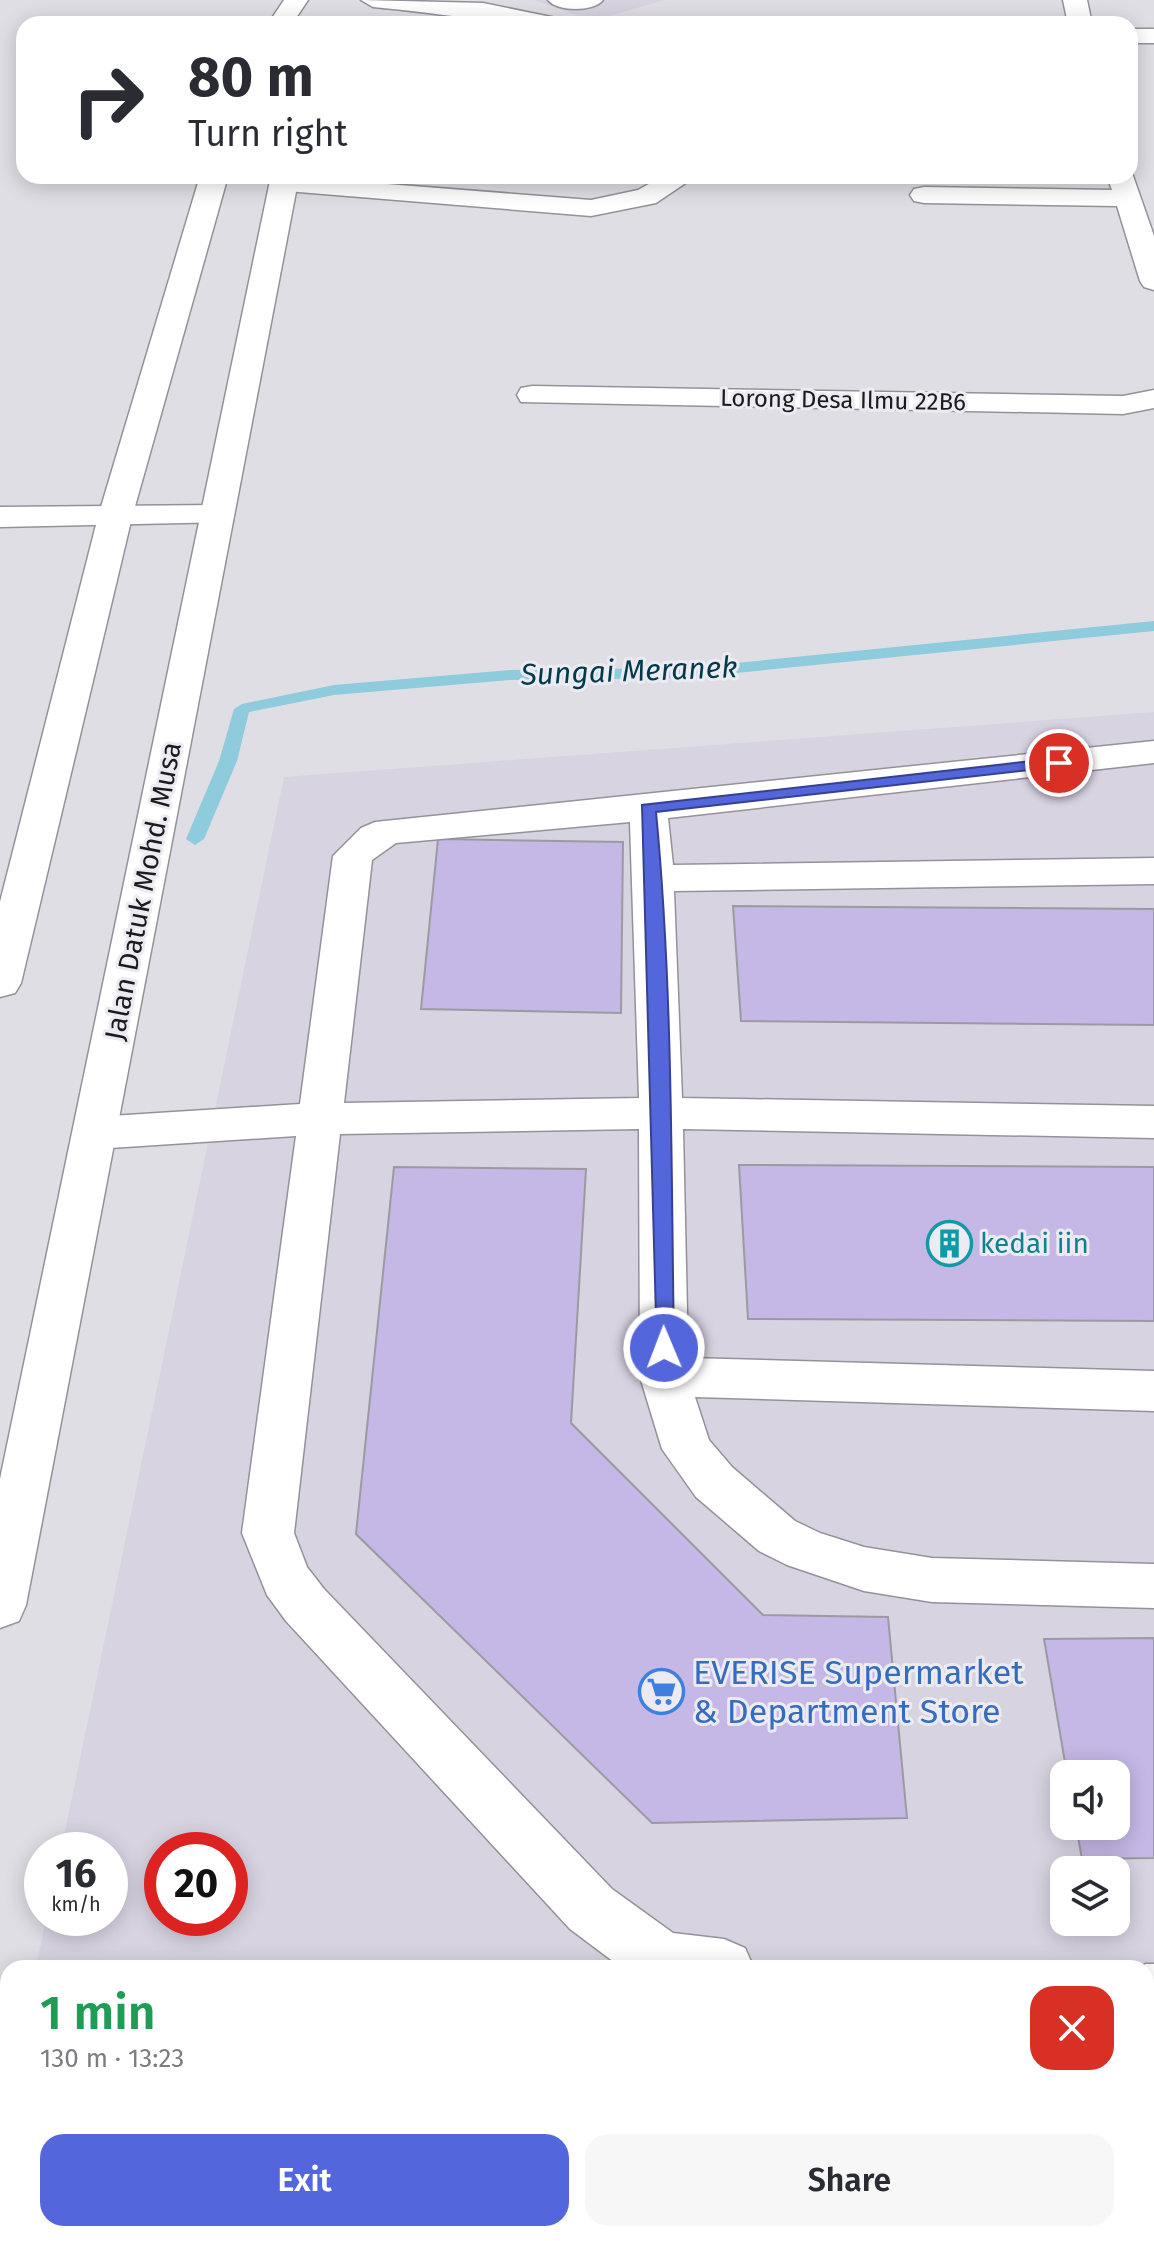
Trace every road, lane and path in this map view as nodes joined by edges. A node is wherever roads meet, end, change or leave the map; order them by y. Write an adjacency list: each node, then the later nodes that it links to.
1 (373, 0): 6 (main road)
2 (560, 0): 3 (main road)
3 (591, 0)
4 (308, 4): 5 (main road)
5 (291, 16)
6 (510, 16)
7 (212, 184): 18 (main road)
8 (283, 184): 16 (main road, Jalan Datuk Mohd. Musa)
9 (402, 184): 10 (main road)
10 (668, 184)
11 (1124, 187): 12 (main road); 13 (main road)
12 (924, 195)
13 (1154, 281)
14 (532, 395): 15 (main road, Lorong Desa Ilmu 22B6)
15 (1154, 399)
16 (217, 515): 18 (main road); 27 (main road, Jalan Datuk Mohd. Musa)
17 (0, 517): 18 (main road)
18 (115, 517): 23 (main road)
19 (1154, 752): 20 (main road)
20 (648, 808): 22 (main road); 25 (main road)
21 (1154, 871): 22 (main road)
22 (654, 878): 24 (main road)
23 (0, 983)
24 (661, 1113): 25 (main road); 26 (main road); 28 (main road)
25 (318, 1119): 27 (main road); 32 (main road)
26 (1154, 1122)
27 (95, 1133): 31 (main road, Jalan Datuk Mohd. Musa)
28 (664, 1377): 29 (main road); 30 (main road)
29 (1154, 1391)
30 (1154, 1586)
31 (0, 1605)
32 (662, 1960)

